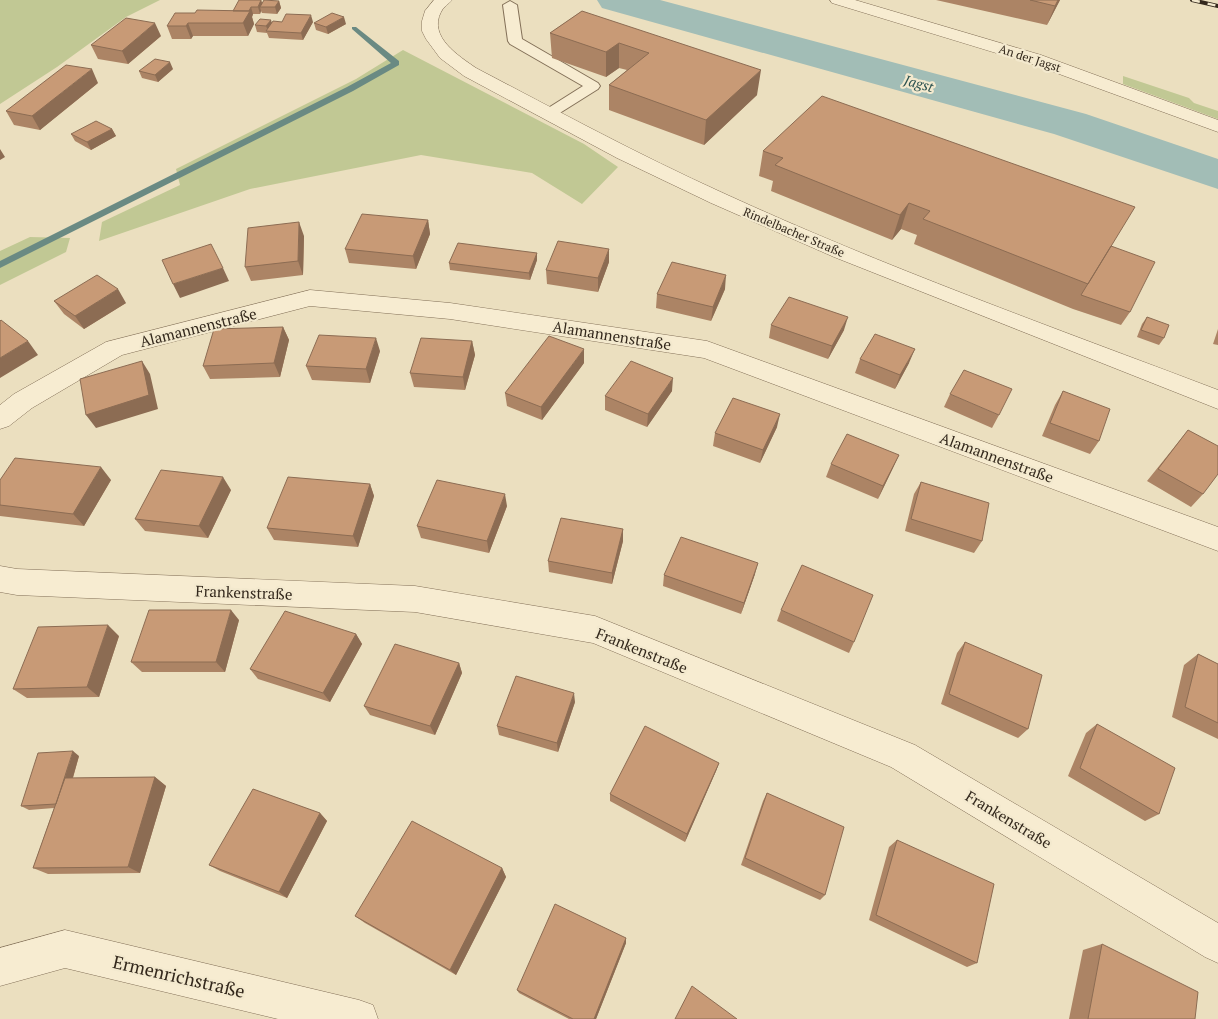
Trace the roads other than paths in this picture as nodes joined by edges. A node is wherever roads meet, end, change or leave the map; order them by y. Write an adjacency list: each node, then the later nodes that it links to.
1 (444, 0): 4 (street, Rindelbacher Straße)
2 (838, 0): 5 (street, An der Jagst)
3 (510, 5): 4 (lane)
4 (550, 114): 6 (street, Rindelbacher Straße)
5 (1218, 126)
6 (1218, 400)
7 (0, 419): 8 (street, Alamannenstraße)
8 (1218, 539)
9 (0, 580): 10 (street, Frankenstraße)
10 (1218, 944)
11 (0, 967): 12 (street, Ermenrichstraße)
12 (359, 1019)

